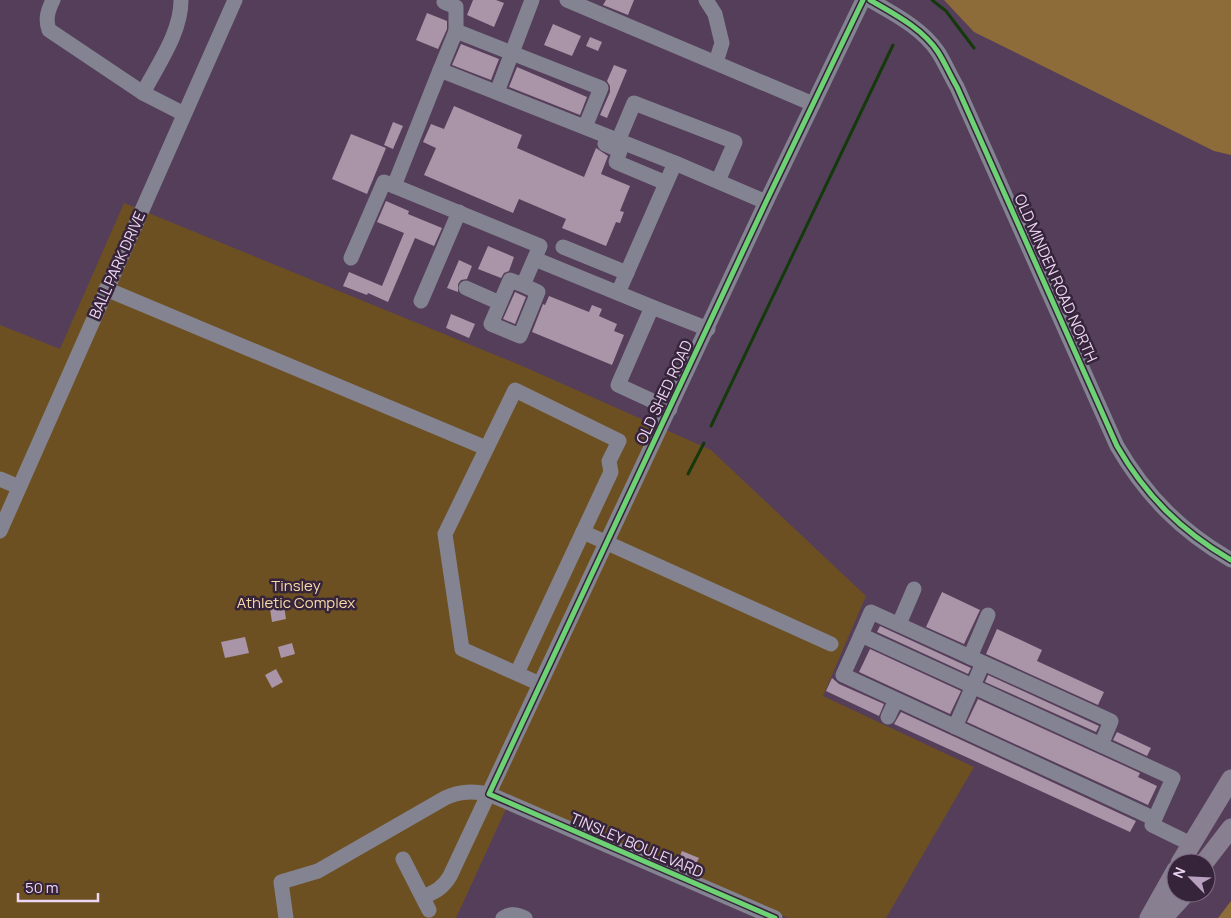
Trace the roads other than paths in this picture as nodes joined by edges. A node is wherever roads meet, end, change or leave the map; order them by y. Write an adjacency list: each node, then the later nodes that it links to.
1 (53, 0): 15 (street)
2 (181, 0): 15 (street)
3 (236, 0): 17 (street, BALL PARK DRIVE)
4 (532, 0): 11 (street)
5 (567, 0): 12 (street)
6 (706, 0): 12 (street)
7 (862, 0): 16 (street, OLD SHED ROAD)
8 (870, 0): 48 (street, OLD MINDEN ROAD NORTH)
9 (444, 2): 10 (street)
10 (456, 30): 11 (street); 13 (street)
11 (512, 52): 14 (street); 18 (street)
12 (716, 62): 16 (street)
13 (440, 70): 14 (street); 24 (street)
14 (497, 92): 18 (street)
15 (143, 93): 17 (street)
16 (813, 104): 25 (street, OLD SHED ROAD)
17 (184, 114): 33 (street, BALL PARK DRIVE)
18 (585, 128): 19 (street)
19 (618, 141): 21 (street); 22 (street)
20 (602, 143): 23 (street)
21 (675, 163): 22 (street); 23 (street)
22 (718, 181): 25 (street)
23 (666, 183): 30 (street)
24 (394, 186): 26 (street); 28 (street)
25 (766, 202): 38 (street, OLD SHED ROAD)
26 (459, 212): 29 (street); 35 (street)
27 (563, 247): 30 (street)
28 (351, 258)
29 (535, 258): 31 (street); 34 (street)
30 (627, 273): 34 (street)
31 (523, 285): 36 (street); 36 (street)
32 (466, 288): 36 (street)
33 (106, 289): 40 (street); 44 (street, BALL PARK DRIVE)
34 (618, 293): 37 (street)
35 (421, 301)
36 (500, 303)
37 (652, 307): 38 (street); 39 (street)
38 (708, 329): 39 (street, OLD SHED ROAD)
39 (670, 409): 43 (street, OLD SHED ROAD)
40 (486, 448): 41 (street); 55 (street)
41 (611, 472): 43 (street); 46 (street)
42 (0, 479): 44 (street)
43 (634, 484): 47 (street, OLD SHED ROAD)
44 (19, 487): 45 (street, BALL PARK DRIVE)
45 (0, 531)
46 (583, 532): 47 (street); 55 (street)
47 (606, 543): 53 (street); 56 (street, OLD SHED ROAD)
48 (1231, 560)
49 (914, 589): 51 (street)
50 (988, 615): 54 (street)
51 (898, 624): 52 (street); 54 (street)
52 (861, 635): 57 (street); 58 (street)
53 (831, 644)
54 (977, 660): 57 (street); 61 (street)
55 (517, 673): 56 (street)
56 (540, 684): 63 (street, OLD SHED ROAD)
57 (973, 686): 60 (street); 61 (street)
58 (896, 700): 59 (street); 60 (street)
59 (888, 717)
60 (955, 727): 64 (street)
61 (1101, 745): 64 (street)
62 (1231, 779): 67 (main road)
63 (489, 794): 70 (street, OLD SHED ROAD); 75 (street, TINSLEY BOULEVARD); 78 (street, TINSLEY BOULEVARD)
64 (1155, 819): 67 (street)
65 (1231, 828): 69 (main road)
66 (1231, 842): 71 (main road)
67 (1191, 844): 68 (main road)
68 (1186, 853)
69 (1212, 853)
70 (403, 859)
71 (1216, 859)
72 (1166, 888): 79 (main road)
73 (1173, 903): 80 (main road)
74 (1176, 903): 80 (main road)
75 (286, 918)
76 (503, 918): 77 (street)
77 (525, 918)
78 (775, 918)
79 (1149, 918)
80 (1162, 918)

